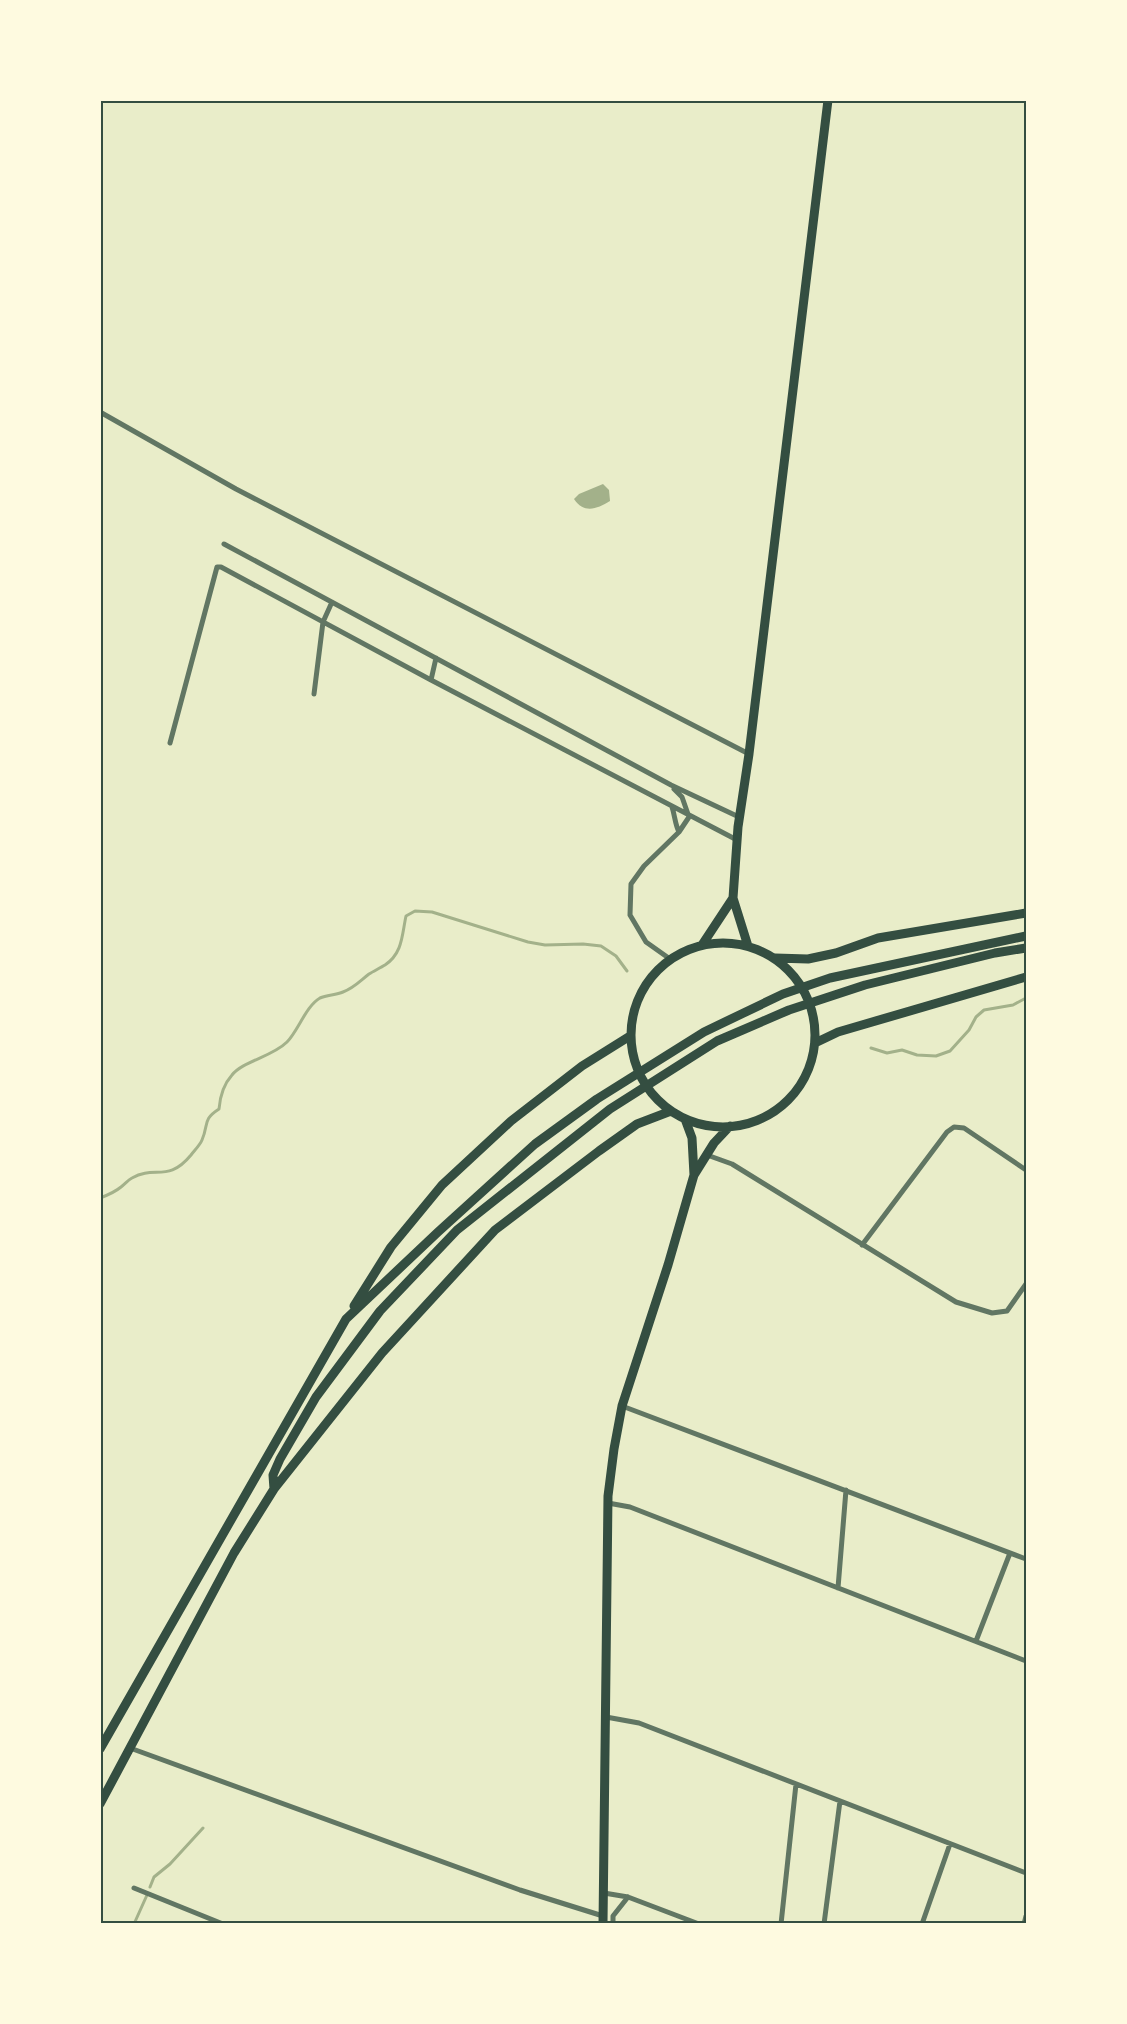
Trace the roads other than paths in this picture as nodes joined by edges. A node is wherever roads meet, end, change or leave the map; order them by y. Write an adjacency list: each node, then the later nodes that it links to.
1 (828, 100): 10 (highway)
2 (100, 412): 10 (street)
3 (224, 544): 4 (street)
4 (332, 602): 5 (street); 6 (street)
5 (323, 622): 7 (street); 8 (street); 9 (street)
6 (436, 658): 7 (street); 11 (street)
7 (431, 680): 12 (street)
8 (314, 694)
9 (170, 743)
10 (749, 754): 14 (highway)
11 (671, 785): 13 (street); 14 (street)
12 (672, 807): 13 (street); 15 (street)
13 (689, 817): 15 (street); 16 (street)
14 (740, 818): 16 (highway)
15 (679, 832): 24 (street)
16 (737, 840): 17 (highway)
17 (733, 898): 20 (highway); 21 (highway)
18 (1026, 913): 23 (highway)
19 (1026, 936): 36 (highway)
20 (702, 945): 21 (highway); 24 (highway)
21 (748, 946): 23 (highway)
22 (1026, 948): 38 (highway)
23 (775, 958): 27 (highway)
24 (670, 959): 26 (highway)
25 (1026, 977): 27 (highway)
26 (630, 1036): 28 (highway); 36 (highway)
27 (815, 1043): 30 (highway)
28 (671, 1111): 29 (highway); 38 (highway)
29 (685, 1119): 30 (highway); 33 (highway)
30 (730, 1126): 31 (highway)
31 (707, 1155): 33 (highway); 34 (street)
32 (1026, 1170): 34 (street)
33 (694, 1175): 37 (highway)
34 (862, 1245): 35 (street)
35 (1026, 1284)
36 (346, 1318): 48 (highway)
37 (622, 1406): 39 (street); 40 (highway)
38 (274, 1490): 47 (highway)
39 (846, 1490): 41 (street); 43 (street)
40 (608, 1503): 43 (street); 46 (highway)
41 (1010, 1552): 42 (street); 44 (street)
42 (1026, 1559)
43 (838, 1588): 44 (street)
44 (976, 1641): 45 (street)
45 (1026, 1661)
46 (606, 1717): 49 (street); 55 (highway)
47 (130, 1748): 51 (highway); 58 (street)
48 (100, 1749)
49 (796, 1784): 50 (street); 62 (street)
50 (840, 1801): 52 (street); 63 (street)
51 (100, 1804)
52 (950, 1844): 53 (street); 64 (street)
53 (1026, 1873)
54 (135, 1888): 59 (street)
55 (604, 1893): 56 (street); 58 (highway)
56 (628, 1897): 60 (street); 61 (street)
57 (1026, 1916): 65 (street)
58 (603, 1920)
59 (223, 1923)
60 (613, 1923)
61 (699, 1923)
62 (781, 1923)
63 (824, 1923)
64 (922, 1923)
65 (1024, 1923)

